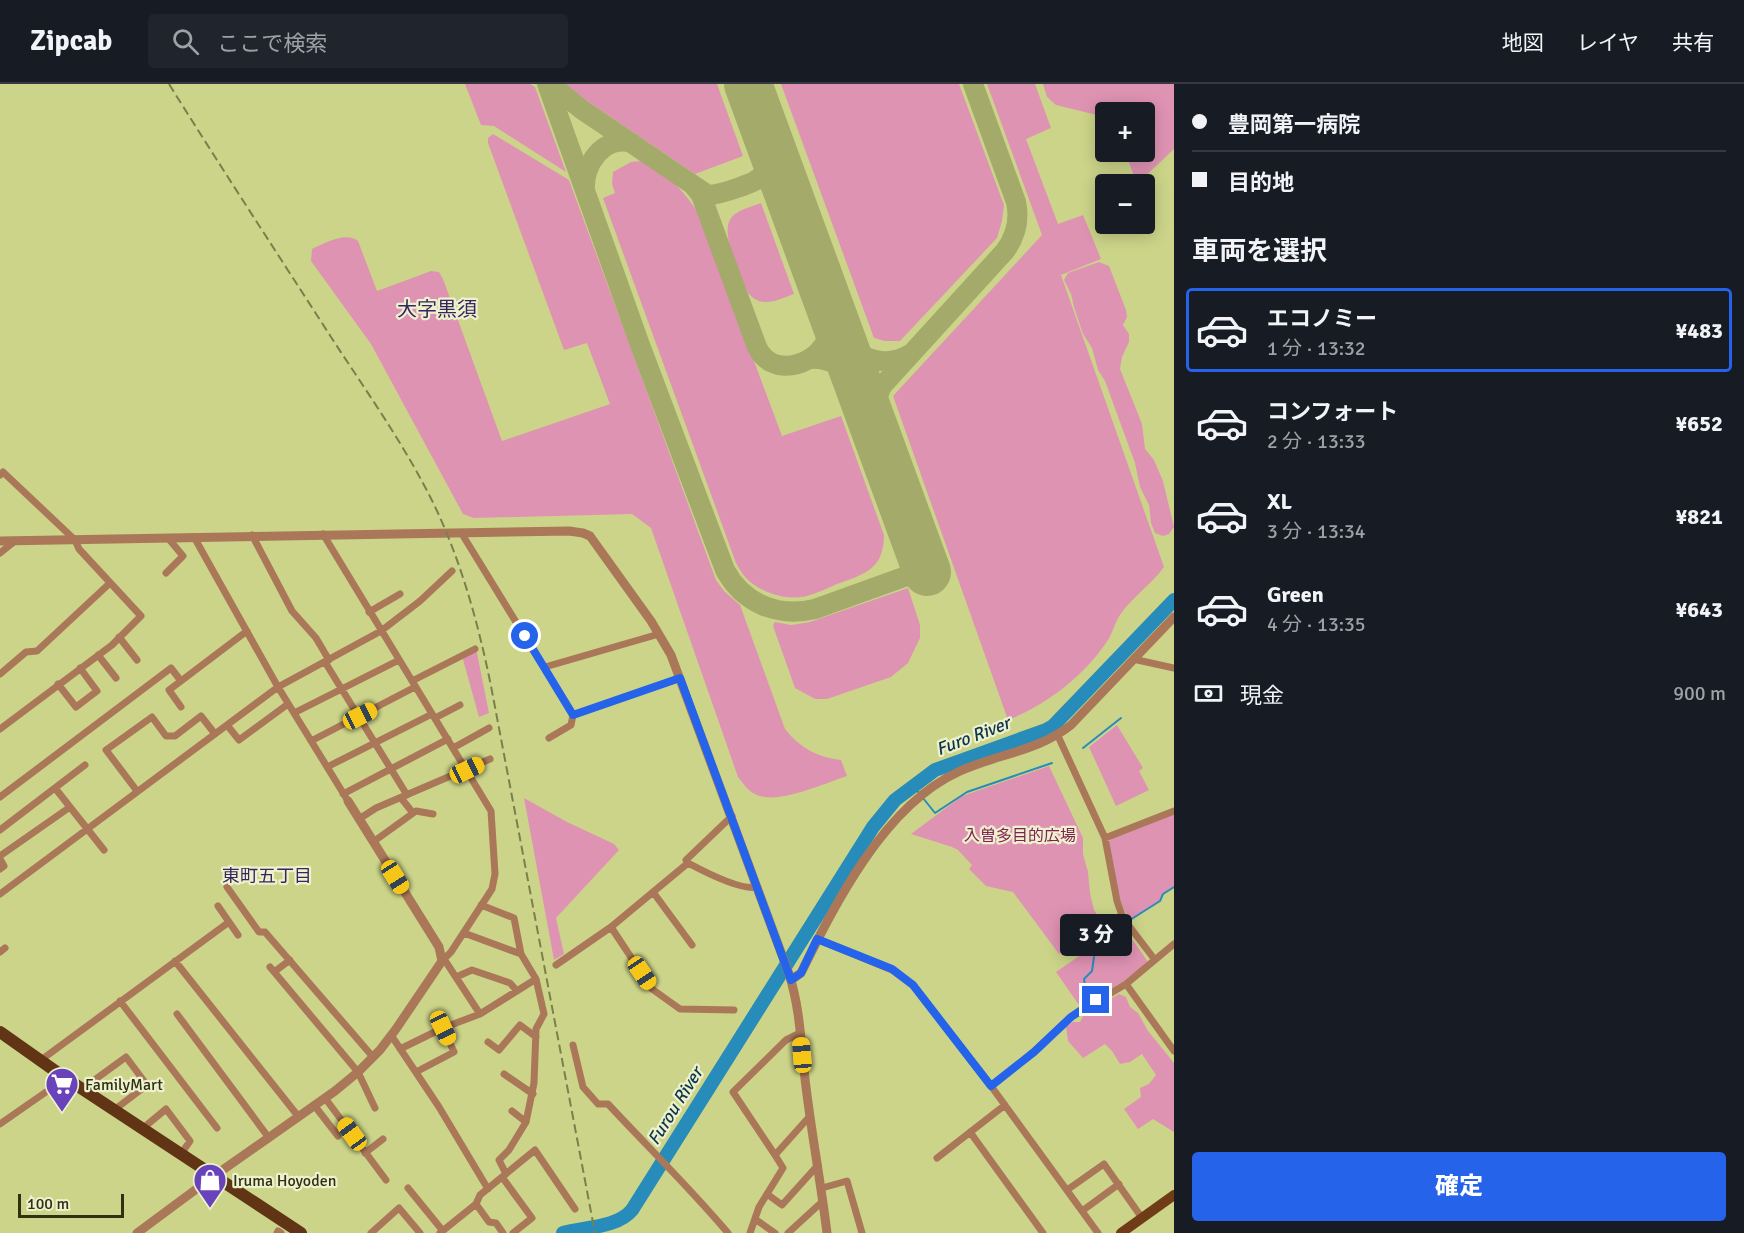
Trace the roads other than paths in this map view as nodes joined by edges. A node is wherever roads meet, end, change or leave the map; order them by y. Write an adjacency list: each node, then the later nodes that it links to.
1 (0, 475): 7 (street)
2 (323, 534): 3 (street); 4 (street); 15 (street)
3 (462, 534): 19 (street); 27 (street)
4 (252, 536): 5 (street); 26 (street)
5 (194, 537): 6 (street); 17 (street)
6 (168, 538): 7 (street); 12 (street)
7 (75, 540): 9 (street); 13 (street)
8 (0, 541): 9 (street)
9 (15, 541): 10 (street)
10 (0, 553)
11 (452, 571): 18 (street)
12 (166, 573)
13 (110, 583): 20 (street); 30 (street)
14 (400, 594): 15 (street)
15 (369, 612): 18 (street)
16 (1174, 617): 23 (street)
17 (247, 631): 33 (street); 36 (street)
18 (381, 631): 25 (street); 26 (street)
19 (659, 634): 27 (street); 32 (street)
20 (119, 637): 22 (street); 24 (street)
21 (475, 649): 35 (street)
22 (98, 655): 28 (street); 31 (street)
23 (1133, 659): 29 (street); 49 (street)
24 (137, 660)
25 (399, 660): 35 (street); 37 (street)
26 (327, 661): 36 (street); 37 (street)
27 (545, 667): 42 (street)
28 (80, 668): 34 (street); 34 (street)
29 (1174, 668)
30 (0, 674)
31 (116, 678)
32 (680, 678): 42 (street); 69 (street)
33 (181, 681): 40 (street); 63 (street)
34 (58, 684): 47 (street)
35 (414, 684): 43 (street); 44 (street)
36 (278, 687): 38 (street); 45 (street)
37 (342, 689): 41 (street); 43 (street)
38 (288, 704): 41 (street); 45 (street)
39 (460, 705): 44 (street)
40 (181, 707)
41 (294, 713): 52 (street)
42 (573, 715): 50 (street)
43 (360, 716): 52 (street); 53 (street)
44 (434, 716): 51 (street); 53 (street)
45 (227, 725): 48 (street)
46 (489, 728): 54 (street)
47 (0, 729)
48 (215, 734): 61 (street); 61 (street)
49 (1058, 736): 73 (street); 89 (street)
50 (549, 738)
51 (447, 739): 54 (street); 58 (street)
52 (311, 741): 57 (street)
53 (376, 742): 57 (street); 58 (street)
54 (453, 748): 59 (street)
55 (490, 759): 59 (street)
56 (85, 765): 60 (street)
57 (327, 767): 64 (street)
58 (392, 768): 62 (street); 64 (street)
59 (467, 770): 62 (street); 83 (street)
60 (55, 788): 65 (street); 72 (street)
61 (137, 791): 71 (street)
62 (404, 796): 67 (street); 70 (street)
63 (0, 797)
64 (346, 798): 70 (street)
65 (70, 807): 71 (street); 76 (street)
66 (1174, 811): 73 (street)
67 (413, 813): 68 (street); 74 (street)
68 (433, 814)
69 (732, 816): 77 (street); 80 (street)
70 (358, 819): 74 (street)
71 (87, 828): 75 (street); 82 (street)
72 (0, 830)
73 (1105, 838): 95 (street)
74 (373, 842): 94 (street)
75 (104, 850)
76 (0, 858): 78 (street)
77 (688, 863): 80 (street); 81 (street)
78 (0, 869)
79 (227, 887): 93 (street)
80 (757, 887): 99 (street)
81 (653, 892): 86 (street); 91 (street)
82 (0, 894)
83 (481, 905): 87 (street); 92 (street)
84 (218, 906): 85 (street)
85 (229, 922): 88 (street); 96 (street)
86 (611, 927): 97 (street); 104 (street)
87 (464, 933): 92 (street); 94 (street)
88 (238, 935)
89 (817, 939): 99 (street); 122 (street)
90 (1174, 944): 95 (street)
91 (692, 945)
92 (521, 954): 100 (street)
93 (290, 960): 116 (street); 118 (street)
94 (443, 960): 98 (street); 110 (street)
95 (1155, 960): 101 (street)
96 (175, 961): 103 (street); 131 (street)
97 (556, 965)
98 (456, 977): 102 (street); 106 (street)
99 (790, 977): 109 (street)
100 (536, 979): 102 (street); 111 (street)
101 (1126, 984): 115 (street); 122 (street)
102 (517, 991): 106 (street)
103 (120, 1001): 117 (street); 135 (street)
104 (734, 1010)
105 (177, 1014): 139 (street)
106 (480, 1014): 107 (street)
107 (443, 1028): 114 (street); 119 (street)
108 (0, 1032): 117 (highway)
109 (800, 1033): 132 (street); 143 (street)
110 (391, 1035): 114 (street); 116 (street)
111 (536, 1037): 112 (street); 124 (street)
112 (488, 1042)
113 (573, 1045): 169 (street)
114 (400, 1049): 119 (street)
115 (1174, 1051)
116 (373, 1057): 118 (street)
117 (41, 1060): 121 (highway)
118 (358, 1072): 125 (street); 128 (street)
119 (416, 1072): 152 (street)
120 (504, 1074): 124 (street)
121 (61, 1075): 123 (highway); 134 (street)
122 (991, 1086): 127 (street)
123 (81, 1089): 129 (highway); 129 (street)
124 (533, 1094): 133 (street)
125 (325, 1098): 126 (street); 141 (street)
126 (314, 1105): 131 (street); 138 (street)
127 (1005, 1105): 137 (street); 153 (street)
128 (375, 1108)
129 (114, 1110): 136 (highway)
130 (512, 1111): 133 (street)
131 (298, 1116): 139 (street)
132 (810, 1116): 143 (street); 145 (street)
133 (526, 1122): 147 (street)
134 (0, 1124)
135 (217, 1128)
136 (142, 1129): 142 (highway); 142 (street)
137 (970, 1131): 144 (street); 175 (street)
138 (338, 1136)
139 (269, 1138): 146 (street)
140 (383, 1139): 141 (street)
141 (365, 1152): 148 (street)
142 (181, 1154): 146 (highway)
143 (775, 1155): 154 (street)
144 (937, 1158)
145 (818, 1165): 151 (street); 154 (street)
146 (214, 1176): 163 (street); 164 (highway)
147 (504, 1176): 152 (street); 158 (street); 168 (street)
148 (386, 1180)
149 (1119, 1184): 153 (street); 159 (street); 160 (street)
150 (408, 1188): 162 (street)
151 (822, 1188): 156 (street); 174 (street)
152 (488, 1189): 157 (street)
153 (1067, 1190): 159 (street)
154 (767, 1194): 161 (street)
155 (1174, 1195): 160 (main road)
156 (823, 1201): 172 (street); 173 (street)
157 (476, 1204): 162 (street); 167 (street)
158 (575, 1209)
159 (1082, 1211): 176 (street)
160 (1142, 1218): 177 (main road)
161 (755, 1219): 170 (street); 171 (street)
162 (441, 1232)
163 (137, 1233)
164 (301, 1233)
165 (371, 1233): 166 (street)
166 (420, 1233)
167 (503, 1233)
168 (513, 1233)
169 (728, 1233)
170 (750, 1233)
171 (775, 1233)
172 (788, 1233)
173 (827, 1233)
174 (862, 1233)
175 (1043, 1233)
176 (1098, 1233)
177 (1121, 1233)

